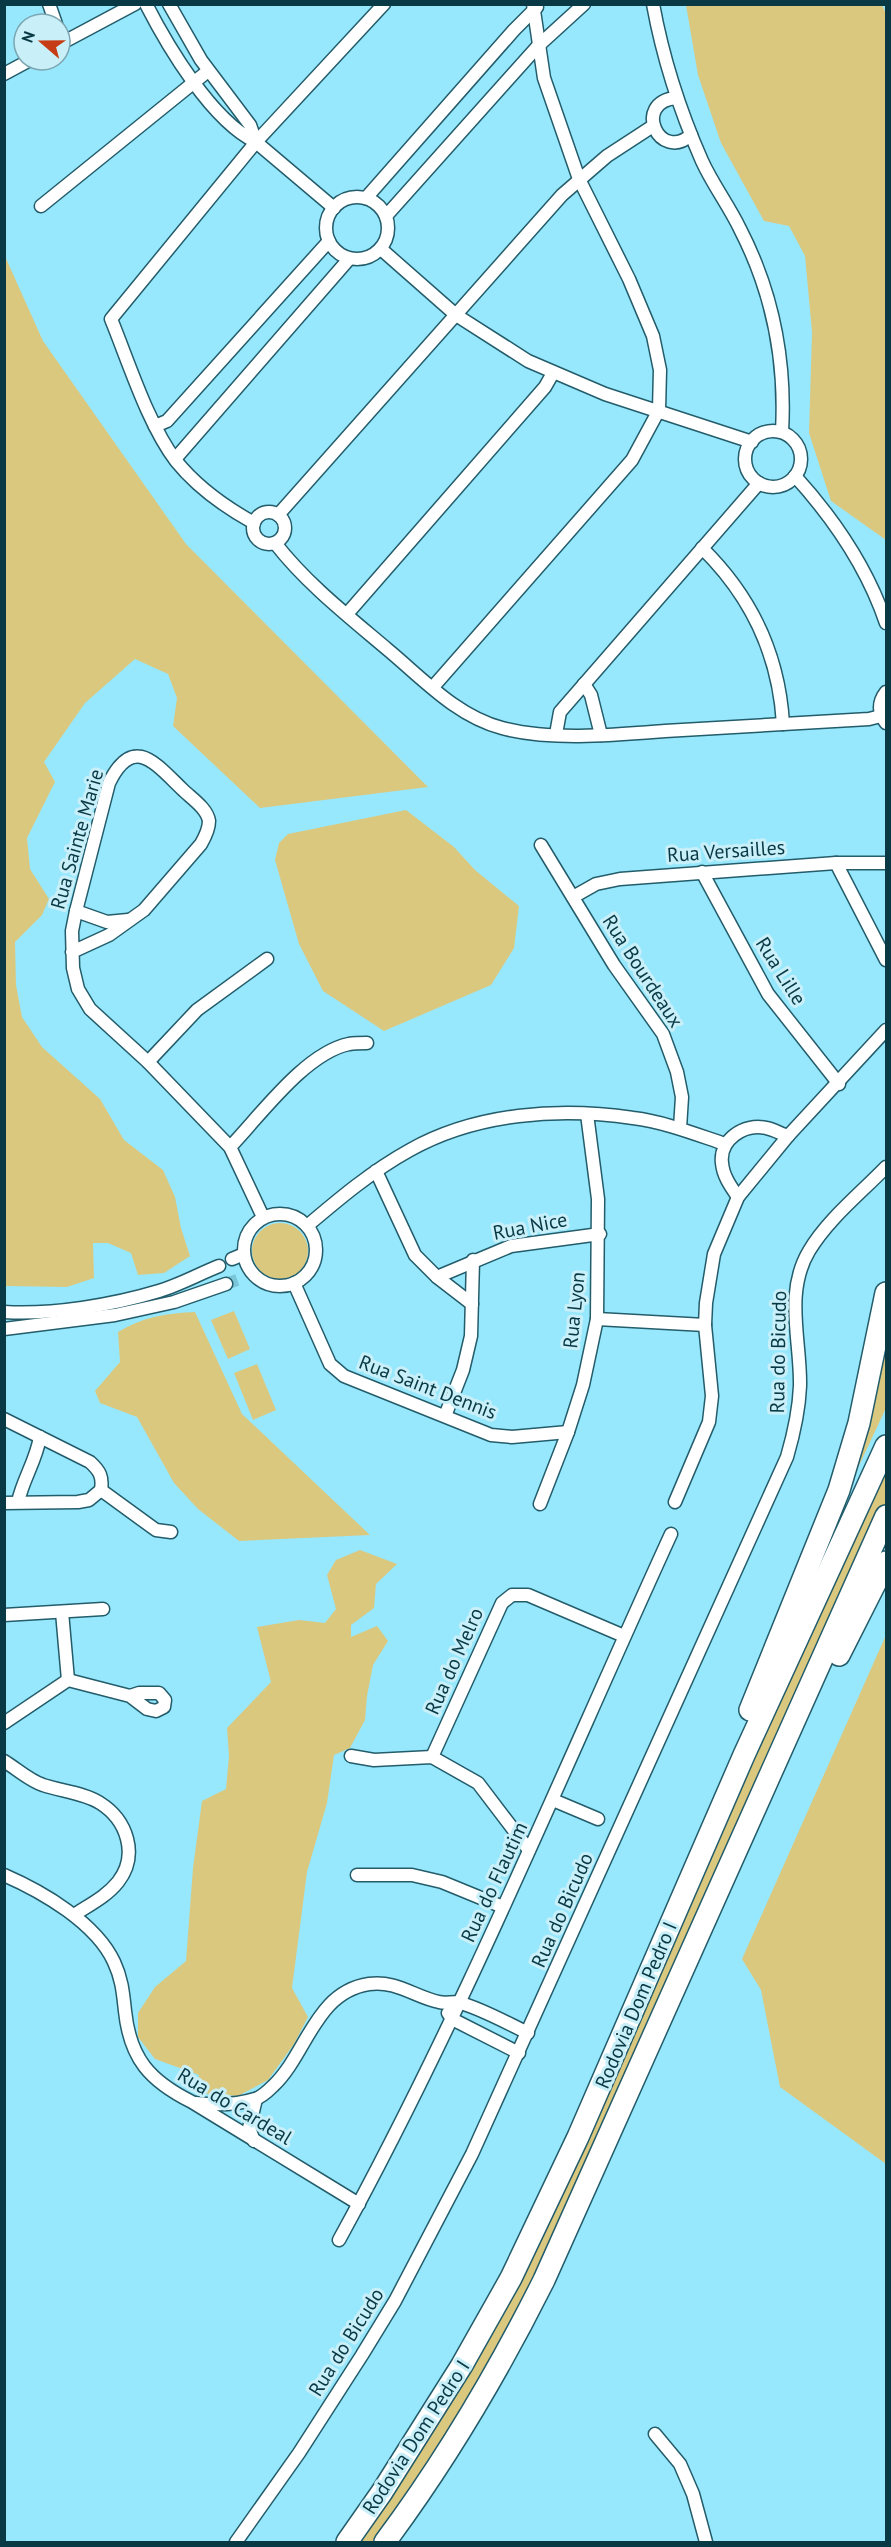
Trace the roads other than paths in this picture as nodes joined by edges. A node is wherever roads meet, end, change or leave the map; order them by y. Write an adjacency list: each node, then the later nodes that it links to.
1 (135, 4): 8 (street)
2 (146, 4): 11 (street)
3 (169, 4): 10 (street)
4 (384, 4): 15 (street)
5 (584, 4): 9 (street)
6 (653, 4): 12 (street)
7 (536, 6): 9 (street); 17 (street)
8 (72, 35)
9 (538, 46): 16 (street); 20 (street)
10 (208, 71): 11 (street); 15 (street)
11 (193, 81): 15 (street); 18 (street)
12 (676, 98): 13 (street); 14 (street)
13 (653, 126): 14 (street); 16 (street)
14 (691, 135): 28 (street)
15 (256, 142): 19 (street); 27 (street)
16 (579, 179): 24 (street); 26 (street)
17 (366, 198): 19 (street); 20 (street)
18 (41, 206)
19 (334, 208): 21 (street)
20 (386, 216): 22 (street)
21 (329, 241): 23 (street); 27 (street)
22 (381, 249): 23 (street); 24 (street)
23 (349, 259): 30 (street)
24 (456, 315): 25 (street); 33 (street)
25 (553, 373): 26 (street); 37 (street)
26 (659, 410): 29 (street); 40 (street)
27 (155, 426): 30 (street)
28 (782, 432): 29 (street); 31 (street)
29 (752, 442): 32 (street)
30 (175, 459): 34 (street)
31 (795, 477): 32 (street); 38 (street)
32 (759, 483): 36 (street)
33 (278, 515): 34 (street); 35 (street)
34 (254, 524): 35 (street)
35 (275, 543): 37 (street)
36 (702, 548): 39 (street); 43 (street)
37 (346, 614): 40 (street)
38 (886, 623)
39 (584, 684): 44 (street); 45 (street)
40 (433, 687): 44 (street)
41 (886, 692): 42 (street)
42 (884, 719): 43 (street)
43 (783, 724): 45 (street)
44 (556, 734): 45 (street)
45 (601, 735)
46 (541, 845): 50 (street, Rua Bourdeaux)
47 (836, 863): 48 (street, Rua Versailles); 49 (street, Rua Versailles); 55 (street)
48 (886, 863)
49 (702, 872): 50 (street, Rua Versailles); 59 (street, Rua Lille)
50 (573, 897): 61 (street, Rua Bourdeaux)
51 (76, 911): 52 (street); 52 (street, Rua Sainte Marie); 53 (street, Rua Sainte Marie)
52 (132, 919): 53 (street, Rua Sainte Marie)
53 (72, 952): 58 (street, Rua Sainte Marie)
54 (267, 959): 58 (street)
55 (886, 960)
56 (886, 1030): 59 (street)
57 (368, 1043): 64 (street)
58 (148, 1062): 64 (street, Rua Sainte Marie)
59 (839, 1084): 62 (street)
60 (587, 1113): 61 (street); 66 (street); 70 (street, Rua Lyon)
61 (680, 1128): 63 (street)
62 (788, 1136): 63 (street); 67 (street)
63 (725, 1144): 67 (street)
64 (230, 1147): 68 (street, Rua Sainte Marie)
65 (886, 1167): 122 (street, Rua do Bicudo)
66 (376, 1171): 69 (street); 74 (street)
67 (738, 1197): 82 (street)
68 (263, 1217): 69 (street); 73 (street)
69 (307, 1226): 76 (street)
70 (600, 1234): 71 (street, Rua Nice); 81 (street, Rua Lyon)
71 (473, 1260): 74 (street, Rua Nice); 79 (street)
72 (219, 1266): 80 (street)
73 (253, 1274): 75 (street); 76 (street)
74 (437, 1277): 79 (street)
75 (240, 1279)
76 (294, 1283): 84 (street, Rua Saint Dennis)
77 (226, 1284): 83 (street)
78 (886, 1293): 118 (highway)
79 (472, 1304): 84 (street)
80 (4, 1312)
81 (597, 1319): 82 (street); 86 (street, Rua Lyon)
82 (705, 1325): 91 (street)
83 (4, 1329)
84 (445, 1416): 86 (street, Rua Saint Dennis)
85 (4, 1419): 87 (street)
86 (568, 1432): 93 (street, Rua Lyon)
87 (40, 1437): 89 (street); 90 (street)
88 (886, 1446): 118 (highway, Rodovia Dom Pedro I)
89 (101, 1490): 90 (street); 95 (street)
90 (18, 1502): 92 (street)
91 (675, 1502)
92 (4, 1503)
93 (540, 1504)
94 (886, 1516): 111 (highway, Rodovia Dom Pedro I)
95 (171, 1532)
96 (671, 1534): 101 (street, Rua do Flautim)
97 (886, 1562): 111 (highway)
98 (103, 1609): 99 (street)
99 (62, 1612): 100 (street); 102 (street)
100 (4, 1615)
101 (624, 1636): 106 (street, Rua do Melro); 108 (street, Rua do Flautim)
102 (68, 1680): 103 (street); 104 (street)
103 (130, 1696)
104 (4, 1723)
105 (351, 1756): 106 (street)
106 (432, 1757): 110 (street)
107 (4, 1761): 117 (street)
108 (553, 1800): 109 (street); 110 (street, Rua do Flautim)
109 (598, 1819)
110 (529, 1850): 116 (street, Rua do Flautim)
111 (736, 1853): 132 (highway, Rodovia Dom Pedro I)
112 (4, 1867): 115 (street)
113 (4, 1875): 115 (street)
114 (357, 1875): 116 (street)
115 (18, 1881): 117 (street, Rua do Cardeal)
116 (503, 1907): 120 (street, Rua do Flautim)
117 (74, 1915): 125 (street, Rua do Cardeal)
118 (670, 1929): 131 (highway, Rodovia Dom Pedro I)
119 (440, 2003): 120 (street); 121 (street); 124 (street)
120 (460, 2003): 121 (street, Rua do Flautim); 122 (street)
121 (452, 2019): 123 (street); 127 (street, Rua do Flautim)
122 (528, 2033): 123 (street, Rua do Bicudo)
123 (519, 2053): 130 (street, Rua do Bicudo)
124 (256, 2099): 125 (street); 126 (street)
125 (192, 2102): 126 (street, Rua do Cardeal)
126 (254, 2141): 127 (street, Rua do Cardeal)
127 (359, 2204): 128 (street, Rua do Flautim)
128 (339, 2240)
129 (655, 2434): 133 (street)
130 (236, 2542)
131 (347, 2542)
132 (386, 2542)
133 (706, 2542)

